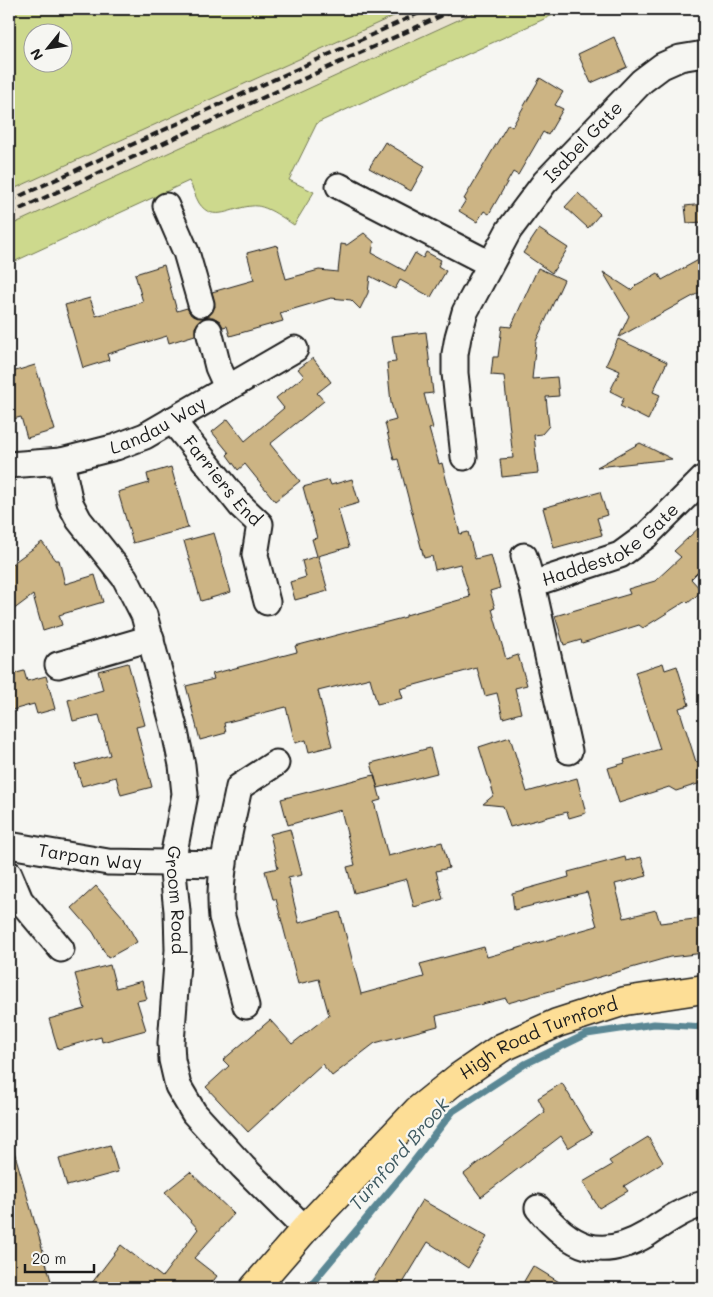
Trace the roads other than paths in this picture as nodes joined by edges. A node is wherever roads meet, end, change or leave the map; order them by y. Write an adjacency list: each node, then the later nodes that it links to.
1 (704, 54): 4 (street, Isabel Gate)
2 (339, 186): 4 (street)
3 (166, 206): 5 (street)
4 (490, 264): 10 (street, Isabel Gate)
5 (201, 304)
6 (209, 331): 8 (street)
7 (295, 349): 8 (street, Landau Way)
8 (227, 387): 9 (street, Landau Way)
9 (172, 420): 11 (street, Landau Way); 16 (street, Farriers End)
10 (464, 457)
11 (61, 461): 12 (street, Landau Way); 17 (street, Groom Road)
12 (9, 465)
13 (704, 478): 15 (street, Haddestoke Gate)
14 (524, 556): 15 (street, Haddestoke Gate)
15 (532, 584): 19 (street, Haddestoke Gate)
16 (267, 602)
17 (151, 638): 18 (street); 23 (street, Groom Road)
18 (58, 665)
19 (569, 751)
20 (276, 763): 24 (street)
21 (9, 845): 22 (street); 23 (street, Tarpan Way)
22 (9, 849)
23 (172, 863): 24 (street, Tarpan Way); 31 (street, Groom Road)
24 (224, 864): 28 (street)
25 (9, 874): 26 (street)
26 (62, 949)
27 (704, 989): 31 (main road, High Road Turnford)
28 (246, 1006)
29 (704, 1204): 30 (street)
30 (538, 1208)
31 (305, 1229): 32 (main road, High Road Turnford)
32 (254, 1288)

